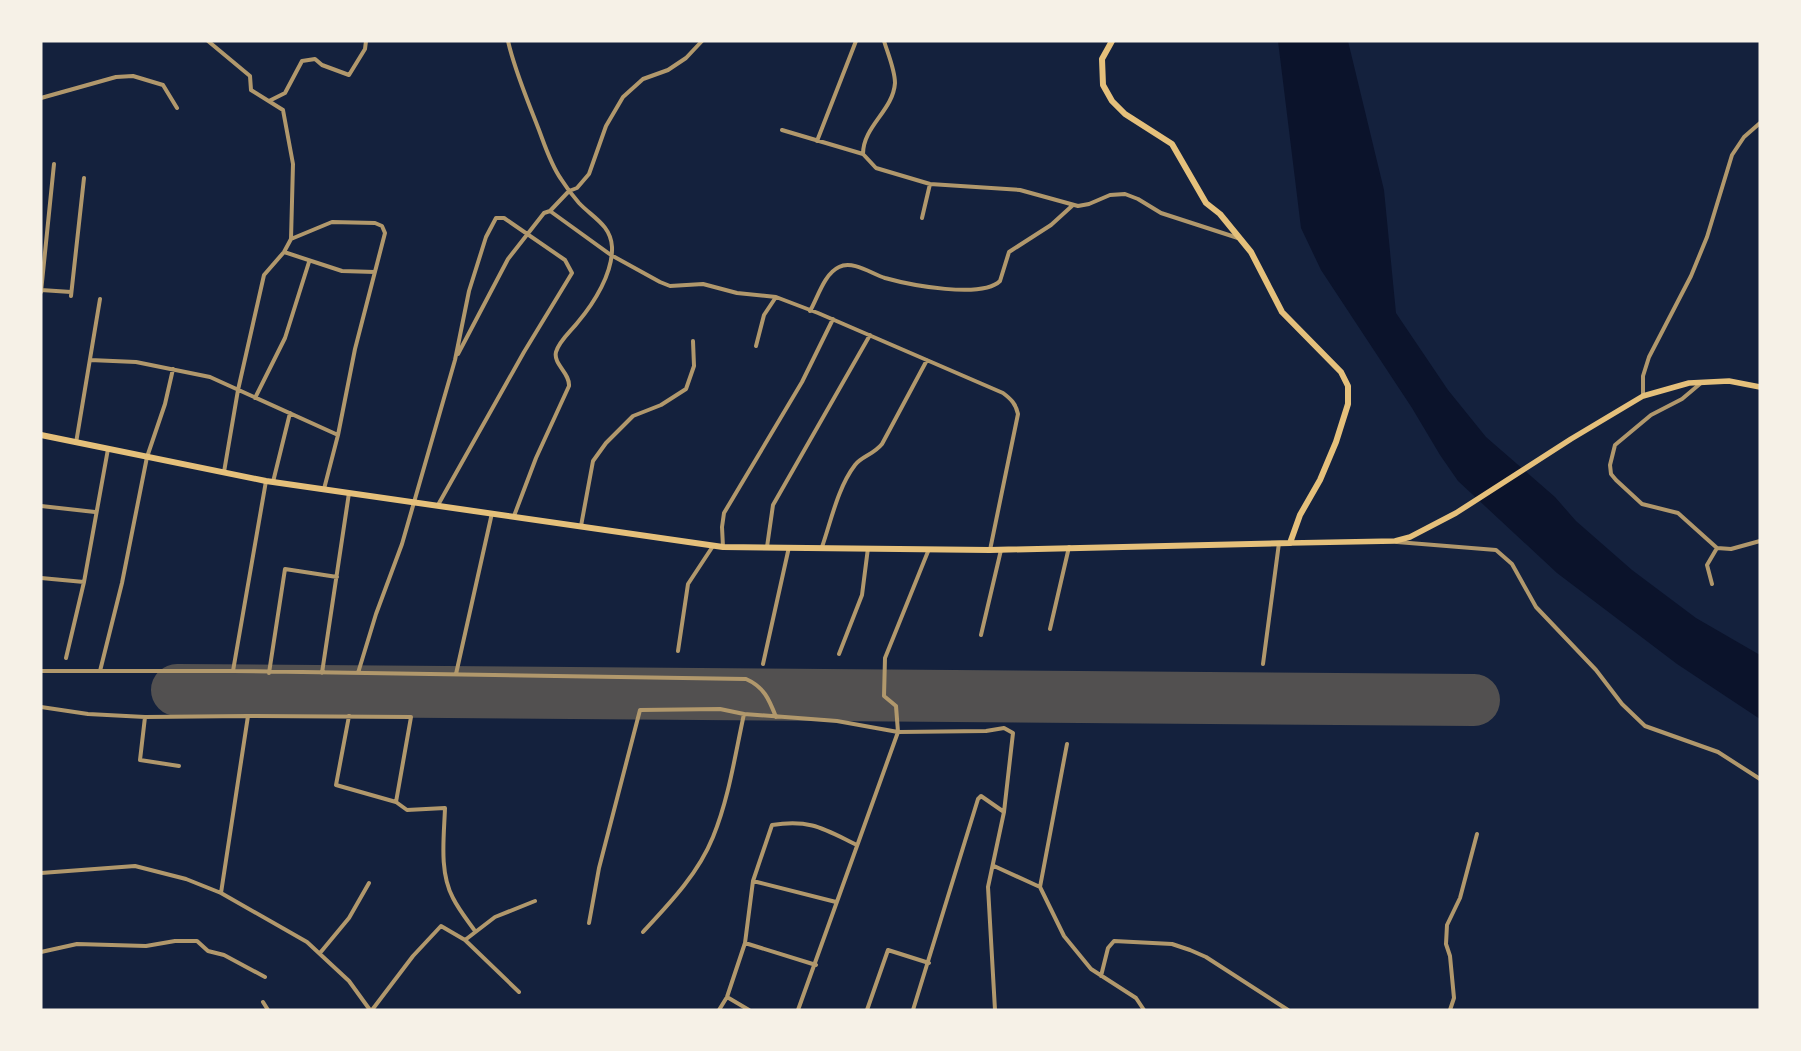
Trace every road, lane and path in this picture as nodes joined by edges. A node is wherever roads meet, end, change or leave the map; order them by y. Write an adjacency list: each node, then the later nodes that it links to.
1 (208, 41): 9 (street)
2 (366, 41): 9 (street)
3 (508, 41): 18 (street)
4 (702, 41): 18 (street)
5 (856, 41): 13 (street)
6 (884, 41): 14 (street)
7 (1112, 41): 24 (main road)
8 (41, 98): 10 (street)
9 (270, 101): 23 (street)
10 (177, 108)
11 (1760, 123): 44 (street)
12 (782, 130): 13 (street)
13 (817, 141): 14 (street)
14 (863, 154): 17 (street)
15 (54, 164): 29 (street)
16 (84, 178): 29 (street)
17 (930, 184): 19 (street); 21 (street)
18 (569, 191): 20 (street); 26 (street)
19 (1073, 205): 24 (street); 32 (street)
20 (550, 211): 22 (street); 26 (street)
21 (922, 218)
22 (528, 233): 38 (street); 38 (street); 57 (street)
23 (292, 239): 25 (street); 28 (street)
24 (1240, 239): 66 (main road)
25 (284, 252): 27 (street); 43 (street)
26 (611, 255): 30 (street); 61 (street)
27 (309, 262): 28 (street); 45 (street)
28 (375, 272): 48 (street)
29 (41, 290)
30 (776, 297): 32 (street); 36 (street)
31 (100, 299): 37 (street)
32 (810, 311): 33 (street)
33 (833, 319): 34 (street); 68 (street)
34 (870, 335): 39 (street); 69 (street)
35 (693, 341): 62 (street)
36 (756, 346)
37 (90, 360): 40 (street); 49 (street)
38 (455, 360): 56 (street)
39 (927, 360): 71 (street); 76 (street)
40 (173, 369): 43 (street); 51 (street)
41 (1702, 382): 42 (main road); 44 (main road); 74 (street)
42 (1760, 387)
43 (238, 390): 45 (street); 52 (street)
44 (1642, 396): 64 (main road)
45 (255, 398): 46 (street)
46 (290, 414): 48 (street); 53 (street)
47 (41, 435): 49 (main road)
48 (338, 435): 54 (street)
49 (76, 443): 50 (main road)
50 (108, 449): 51 (main road); 59 (street)
51 (147, 457): 52 (main road); 90 (street)
52 (224, 472): 53 (main road)
53 (269, 482): 54 (main road); 91 (street)
54 (324, 489): 55 (main road)
55 (349, 493): 56 (main road); 78 (street)
56 (413, 501): 57 (main road); 94 (street)
57 (438, 505): 60 (main road)
58 (41, 506): 59 (street)
59 (95, 512): 80 (street)
60 (492, 513): 61 (main road); 95 (street)
61 (514, 516): 62 (main road)
62 (581, 526): 67 (main road)
63 (1760, 541): 74 (street)
64 (1395, 542): 66 (main road); 105 (street)
65 (1279, 543): 66 (main road); 72 (main road); 88 (street)
66 (1290, 543)
67 (713, 546): 68 (main road); 84 (street)
68 (723, 547): 69 (main road)
69 (767, 547): 70 (main road)
70 (789, 547): 71 (main road); 87 (street)
71 (822, 547): 73 (main road)
72 (1069, 547): 77 (main road); 82 (street)
73 (868, 548): 75 (main road); 85 (street)
74 (1717, 548): 81 (street)
75 (929, 549): 76 (main road); 102 (street)
76 (990, 550): 77 (main road)
77 (1001, 550): 83 (street)
78 (337, 577): 92 (street); 93 (street)
79 (41, 578): 80 (street)
80 (84, 582): 86 (street)
81 (1712, 584)
82 (1050, 629)
83 (980, 635)
84 (678, 651)
85 (838, 654)
86 (66, 658)
87 (762, 664)
88 (1263, 664)
89 (41, 671): 90 (street)
90 (100, 671): 91 (street)
91 (233, 671): 92 (street)
92 (269, 673): 93 (street)
93 (322, 673): 94 (street)
94 (358, 674): 95 (street)
95 (456, 674): 100 (street)
96 (41, 707): 101 (street)
97 (744, 714): 100 (street); 118 (street); 120 (street)
98 (248, 716): 99 (street); 101 (street); 115 (street)
99 (349, 716): 106 (street); 106 (street)
100 (776, 717): 102 (street)
101 (145, 718): 104 (street)
102 (898, 732): 107 (street); 109 (street)
103 (1067, 744): 114 (street)
104 (179, 766)
105 (1760, 779)
106 (396, 802): 119 (street)
107 (1004, 812): 110 (street); 125 (street)
108 (1477, 834): 142 (street)
109 (857, 845): 112 (street); 117 (street)
110 (994, 866): 114 (street); 139 (street)
111 (41, 873): 115 (street)
112 (753, 881): 117 (street); 122 (street)
113 (369, 883): 124 (street)
114 (1040, 887): 127 (street)
115 (221, 893): 124 (street)
116 (535, 901): 119 (street)
117 (836, 902): 126 (street)
118 (589, 923)
119 (475, 931): 121 (street)
120 (643, 932)
121 (465, 940): 129 (street); 133 (street)
122 (745, 943): 126 (street); 130 (street)
123 (41, 952): 128 (street)
124 (320, 953): 133 (street)
125 (929, 963): 137 (street); 138 (street)
126 (816, 965): 136 (street)
127 (1101, 976): 140 (street); 141 (street)
128 (265, 977)
129 (519, 992)
130 (727, 997): 134 (street); 135 (street)
131 (263, 1002): 132 (street)
132 (268, 1010)
133 (371, 1010)
134 (719, 1010)
135 (749, 1010)
136 (798, 1010)
137 (867, 1010)
138 (913, 1010)
139 (995, 1010)
140 (1144, 1010)
141 (1288, 1010)
142 (1450, 1010)

